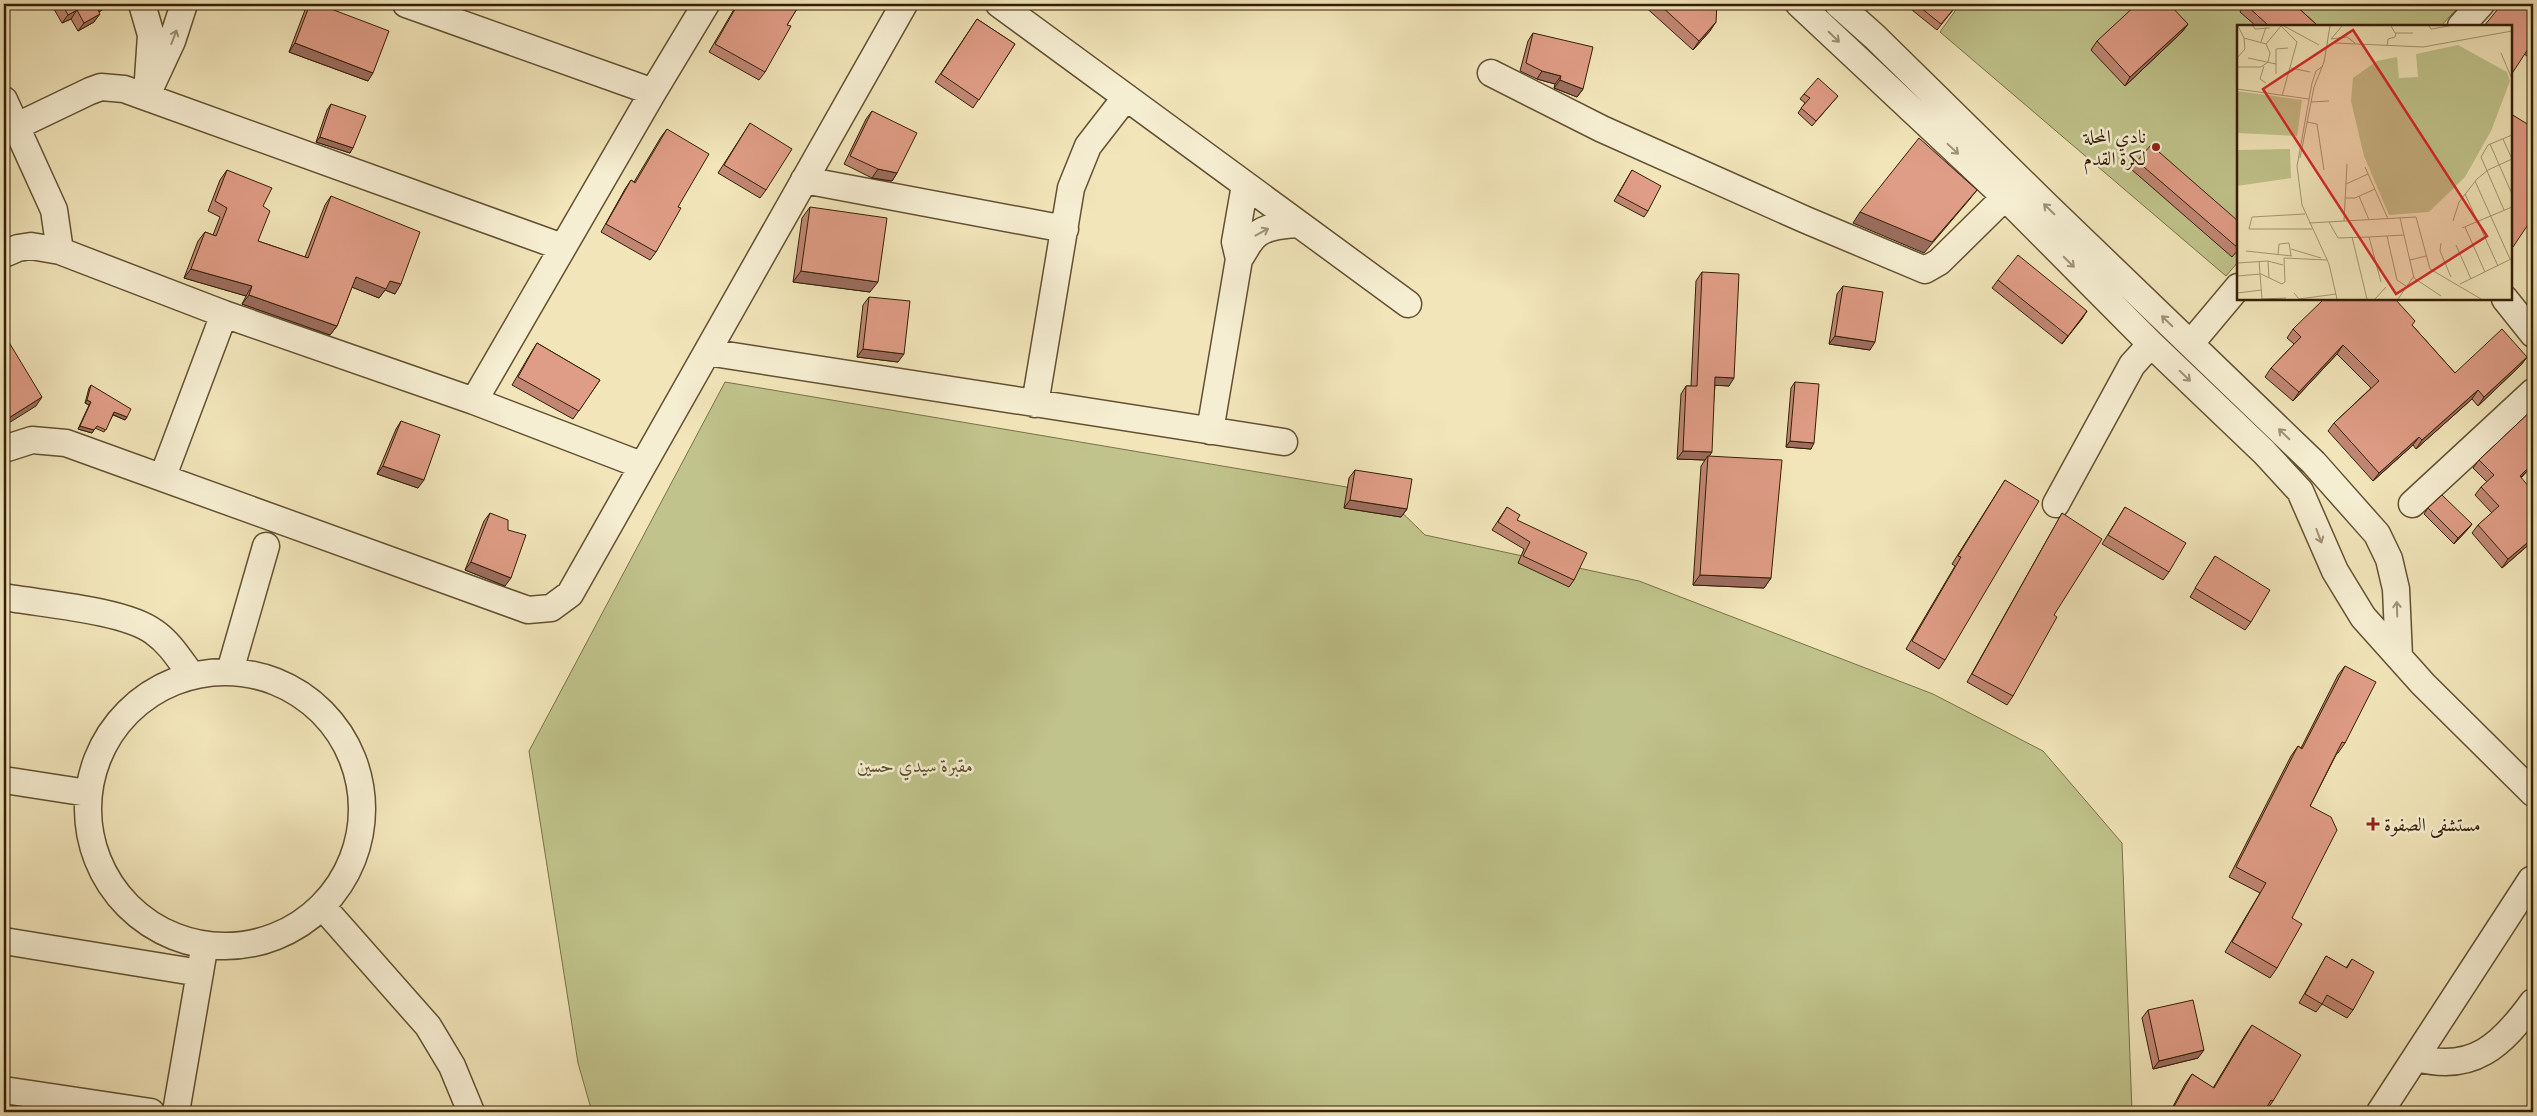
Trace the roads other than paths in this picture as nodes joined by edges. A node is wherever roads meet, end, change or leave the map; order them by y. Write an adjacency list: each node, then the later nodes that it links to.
1 (142, 4): 13 (street)
2 (184, 4): 13 (street, one-way to 2)
3 (406, 4): 12 (street)
4 (706, 4): 12 (street)
5 (904, 4): 17 (street)
6 (999, 4): 14 (street)
7 (1799, 4): 19 (street, one-way to 19)
8 (1838, 4): 32 (street, one-way to 8)
9 (2481, 4): 10 (street)
10 (2462, 25)
11 (1491, 72): 19 (street)
12 (653, 92): 22 (street)
13 (146, 97): 16 (street); 22 (street)
14 (1126, 97): 18 (street); 21 (street)
15 (4, 100): 16 (street)
16 (17, 126): 23 (street)
17 (804, 180): 21 (street); 33 (street)
18 (1245, 185): 20 (street); 25 (street)
19 (2005, 197): 31 (street, one-way to 31)
20 (1296, 224): 25 (street, one-way to 20); 28 (street)
21 (1065, 229): 36 (street)
22 (562, 247): 35 (street)
23 (60, 251): 24 (street); 29 (street)
24 (4, 254)
25 (1239, 258): 37 (street)
26 (2237, 288): 32 (street)
27 (2506, 300): 30 (street)
28 (1408, 304)
29 (224, 314): 35 (street); 42 (street)
30 (2533, 334)
31 (2151, 344): 43 (street, one-way to 43); 44 (street)
32 (2191, 344): 40 (street, one-way to 32)
33 (707, 352): 36 (street); 41 (street)
34 (2533, 392): 45 (street)
35 (474, 401): 41 (street)
36 (1035, 404): 37 (street)
37 (1210, 431): 38 (street)
38 (1284, 442)
39 (4, 449): 42 (street)
40 (2314, 463): 43 (street); 48 (street, one-way to 40)
41 (641, 465): 42 (street)
42 (163, 476)
43 (2300, 491): 48 (street, one-way to 48)
44 (2056, 504)
45 (2412, 504)
46 (266, 546): 49 (street)
47 (4, 597): 50 (street)
48 (2399, 657): 52 (street)
49 (230, 671): 50 (street); 55 (street)
50 (192, 676): 53 (street)
51 (4, 780): 53 (street)
52 (2533, 792)
53 (88, 793): 57 (street)
54 (2531, 880): 60 (street)
55 (322, 906): 57 (street); 64 (street)
56 (4, 941): 58 (street)
57 (205, 946): 58 (street)
58 (200, 973): 63 (street)
59 (2533, 1002): 60 (street)
60 (2417, 1058): 65 (street)
61 (4, 1090): 62 (street)
62 (151, 1112)
63 (176, 1112)
64 (471, 1112)
65 (2380, 1112)

